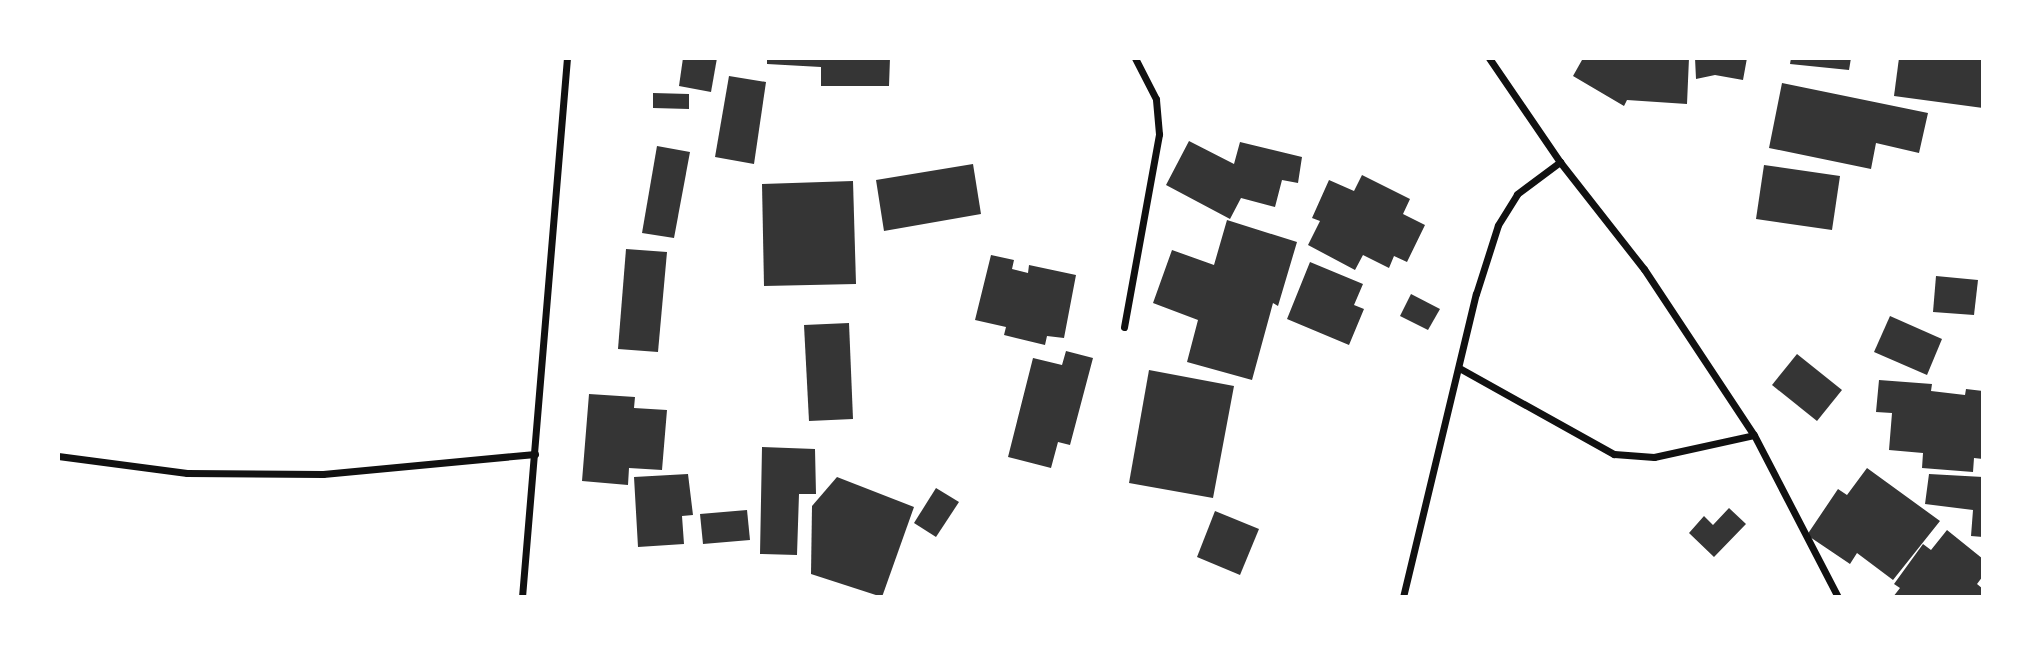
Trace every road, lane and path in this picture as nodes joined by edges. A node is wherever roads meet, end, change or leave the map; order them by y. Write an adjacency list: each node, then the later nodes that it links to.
1 (567, 58): 8 (street)
2 (1135, 58): 5 (street)
3 (1489, 58): 4 (street)
4 (1560, 162): 6 (street); 7 (street)
5 (1124, 327)
6 (1461, 369): 7 (street); 11 (street)
7 (1754, 435): 12 (street)
8 (535, 454): 9 (street); 10 (street)
9 (58, 456)
10 (522, 597)
11 (1403, 597)
12 (1838, 597)

